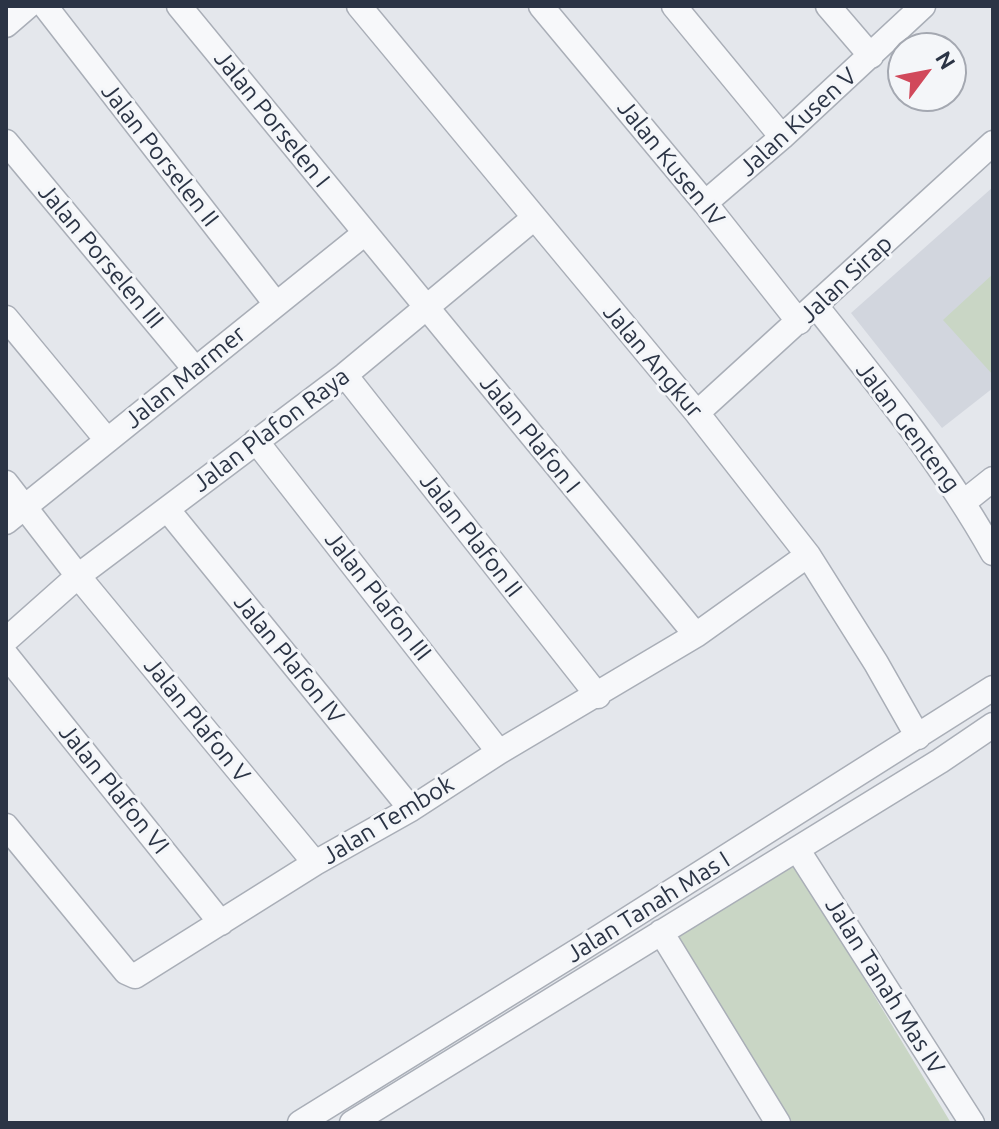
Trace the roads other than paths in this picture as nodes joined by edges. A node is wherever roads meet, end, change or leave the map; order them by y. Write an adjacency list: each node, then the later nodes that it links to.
1 (28, 6): 9 (street)
2 (45, 6): 17 (street, Jalan Porselen II)
3 (179, 6): 16 (street, Jalan Porselen I)
4 (359, 6): 15 (street, Jalan Angkur)
5 (541, 6): 14 (street, Jalan Kusen IV)
6 (674, 6): 11 (street)
7 (828, 6): 10 (street)
8 (923, 6): 10 (street, Jalan Kusen V)
9 (6, 25)
10 (871, 56): 11 (street, Jalan Kusen V)
11 (782, 137): 14 (street, Jalan Kusen V)
12 (6, 142): 21 (street, Jalan Porselen III)
13 (993, 143): 19 (street, Jalan Sirap)
14 (705, 203): 19 (street, Jalan Kusen IV)
15 (534, 218): 18 (street, Jalan Plafon Raya); 23 (street, Jalan Angkur)
16 (365, 233): 17 (street, Jalan Marmer); 18 (street, Jalan Plafon I)
17 (276, 304): 21 (street, Jalan Marmer)
18 (426, 307): 22 (street, Jalan Plafon Raya); 35 (street, Jalan Plafon I)
19 (808, 314): 23 (street, Jalan Sirap); 28 (street, Jalan Genteng)
20 (6, 318): 24 (street)
21 (195, 369): 24 (street, Jalan Marmer)
22 (345, 375): 25 (street, Jalan Plafon Raya); 39 (street, Jalan Plafon II)
23 (697, 413): 33 (street, Jalan Angkur)
24 (107, 440): 29 (street, Jalan Marmer)
25 (256, 441): 30 (street, Jalan Plafon Raya); 42 (street, Jalan Plafon III)
26 (993, 479): 28 (street)
27 (6, 483): 29 (street, Jalan Plafon V)
28 (964, 502): 32 (street, Jalan Genteng)
29 (25, 506): 31 (street, Jalan Marmer); 34 (street, Jalan Plafon V)
30 (167, 509): 34 (street, Jalan Plafon Raya); 43 (street, Jalan Plafon IV)
31 (6, 522)
32 (993, 553)
33 (808, 555): 35 (street, Jalan Tembok); 41 (street, Jalan Angkur)
34 (78, 576): 36 (street, Jalan Plafon Raya); 46 (street, Jalan Plafon V)
35 (696, 635): 39 (street, Jalan Tembok)
36 (6, 640)
37 (6, 655): 47 (street, Jalan Plafon VI)
38 (993, 688): 41 (street, Jalan Tanah Mas I)
39 (598, 696): 42 (street, Jalan Tembok)
40 (993, 725): 45 (street, Jalan Tanah Mas I)
41 (918, 737): 49 (street, Jalan Tanah Mas I)
42 (499, 752): 43 (street, Jalan Tembok)
43 (411, 809): 46 (street, Jalan Tembok)
44 (6, 826): 47 (street, Jalan Tembok)
45 (797, 849): 48 (street, Jalan Tanah Mas I); 52 (street, Jalan Tanah Mas IV)
46 (315, 863): 47 (street, Jalan Tembok)
47 (221, 923)
48 (661, 932): 50 (street, Jalan Tanah Mas I); 51 (street)
49 (300, 1123)
50 (352, 1123)
51 (778, 1123)
52 (972, 1123)

